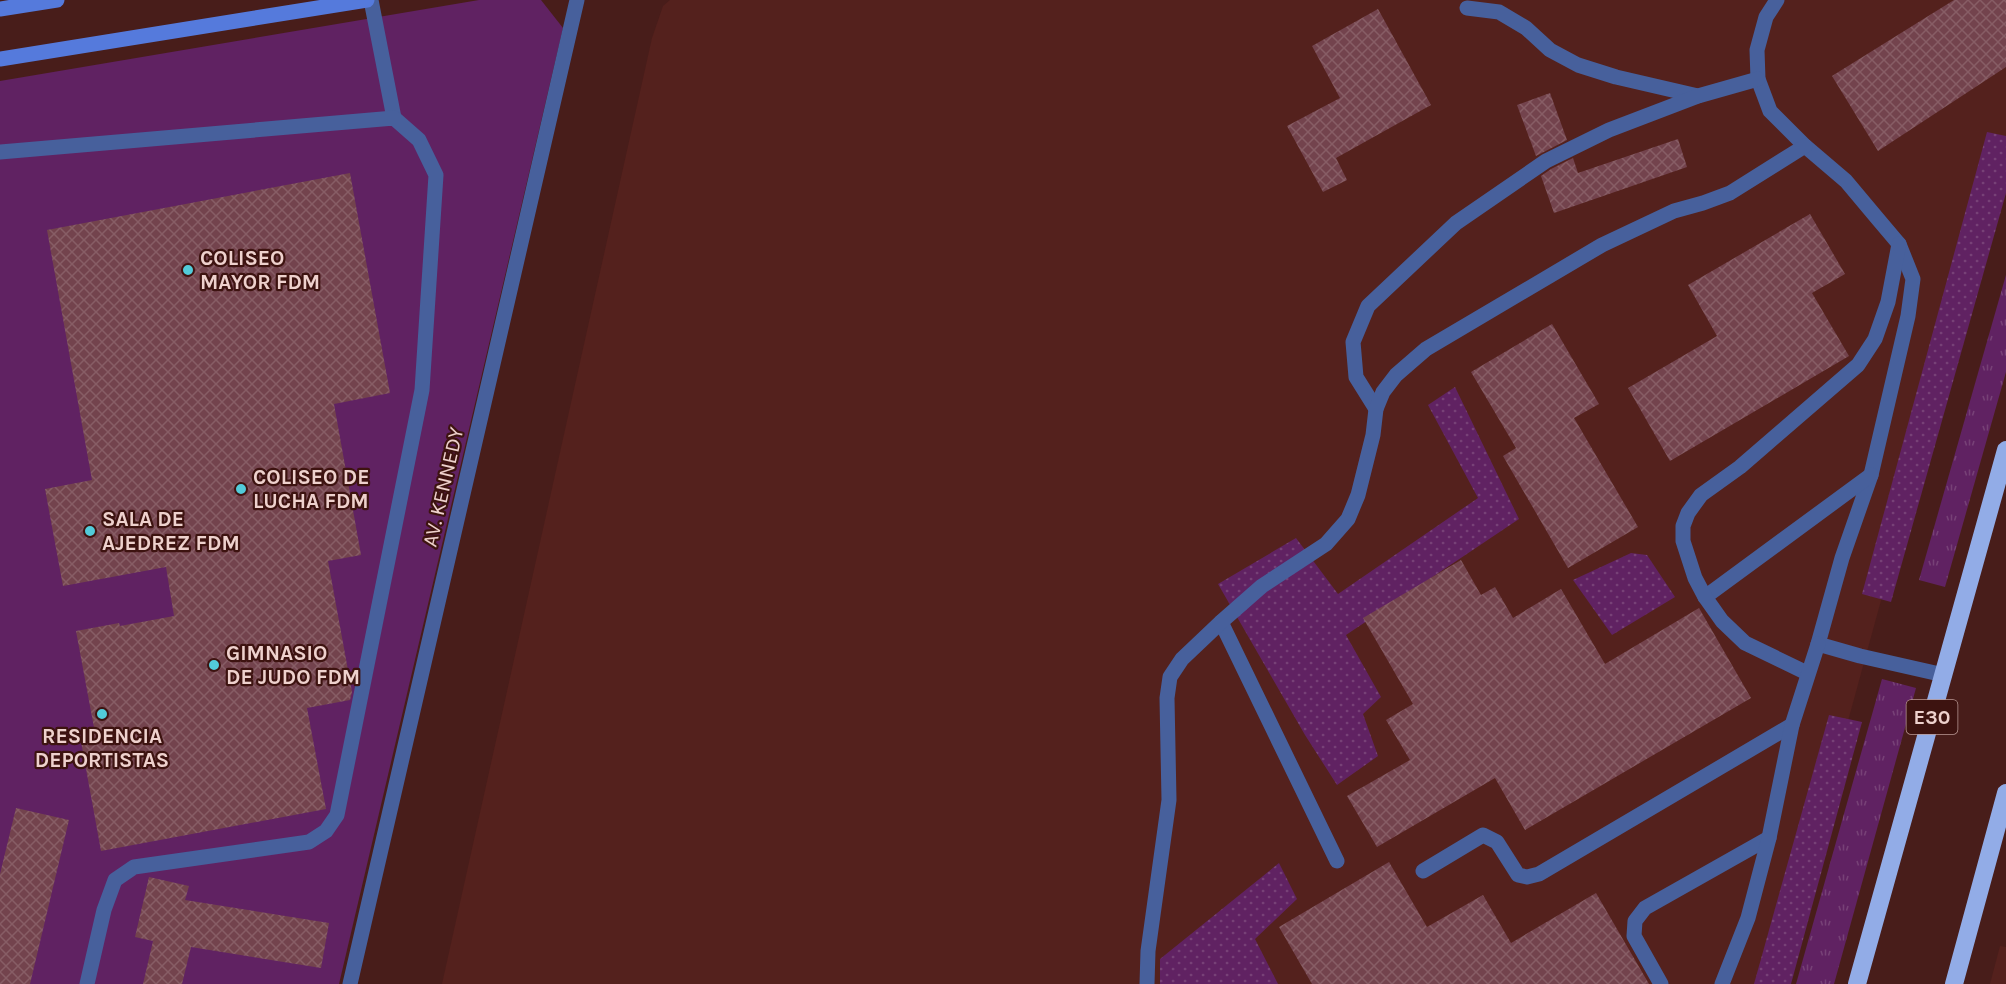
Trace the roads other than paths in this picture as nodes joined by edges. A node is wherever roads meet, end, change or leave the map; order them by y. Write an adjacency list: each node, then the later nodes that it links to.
1 (57, 0): 7 (street)
2 (369, 0): 5 (street); 11 (street)
3 (577, 0): 29 (street, AV. KENNEDY)
4 (1778, 0): 9 (street)
5 (302, 5): 8 (street)
6 (1467, 8): 10 (street)
7 (0, 9)
8 (0, 59)
9 (1758, 79): 10 (street); 12 (street)
10 (1698, 96): 15 (street)
11 (394, 118): 13 (street); 28 (street)
12 (1805, 146): 14 (street); 15 (street)
13 (0, 152)
14 (1899, 244): 17 (street); 18 (street)
15 (1376, 410): 19 (street)
16 (2006, 450): 22 (highway, E30)
17 (1871, 475): 18 (street); 20 (street)
18 (1705, 597): 21 (street)
19 (1221, 622): 26 (street); 30 (street)
20 (1818, 644): 21 (street); 22 (street)
21 (1807, 673): 23 (street)
22 (1944, 675): 33 (highway, E30)
23 (1792, 724): 25 (street); 27 (street)
24 (2006, 793): 34 (highway)
25 (1769, 838): 31 (street); 32 (street)
26 (1337, 861)
27 (1423, 871)
28 (87, 984)
29 (350, 984)
30 (1147, 984)
31 (1660, 984)
32 (1722, 984)
33 (1857, 984)
34 (1953, 984)

